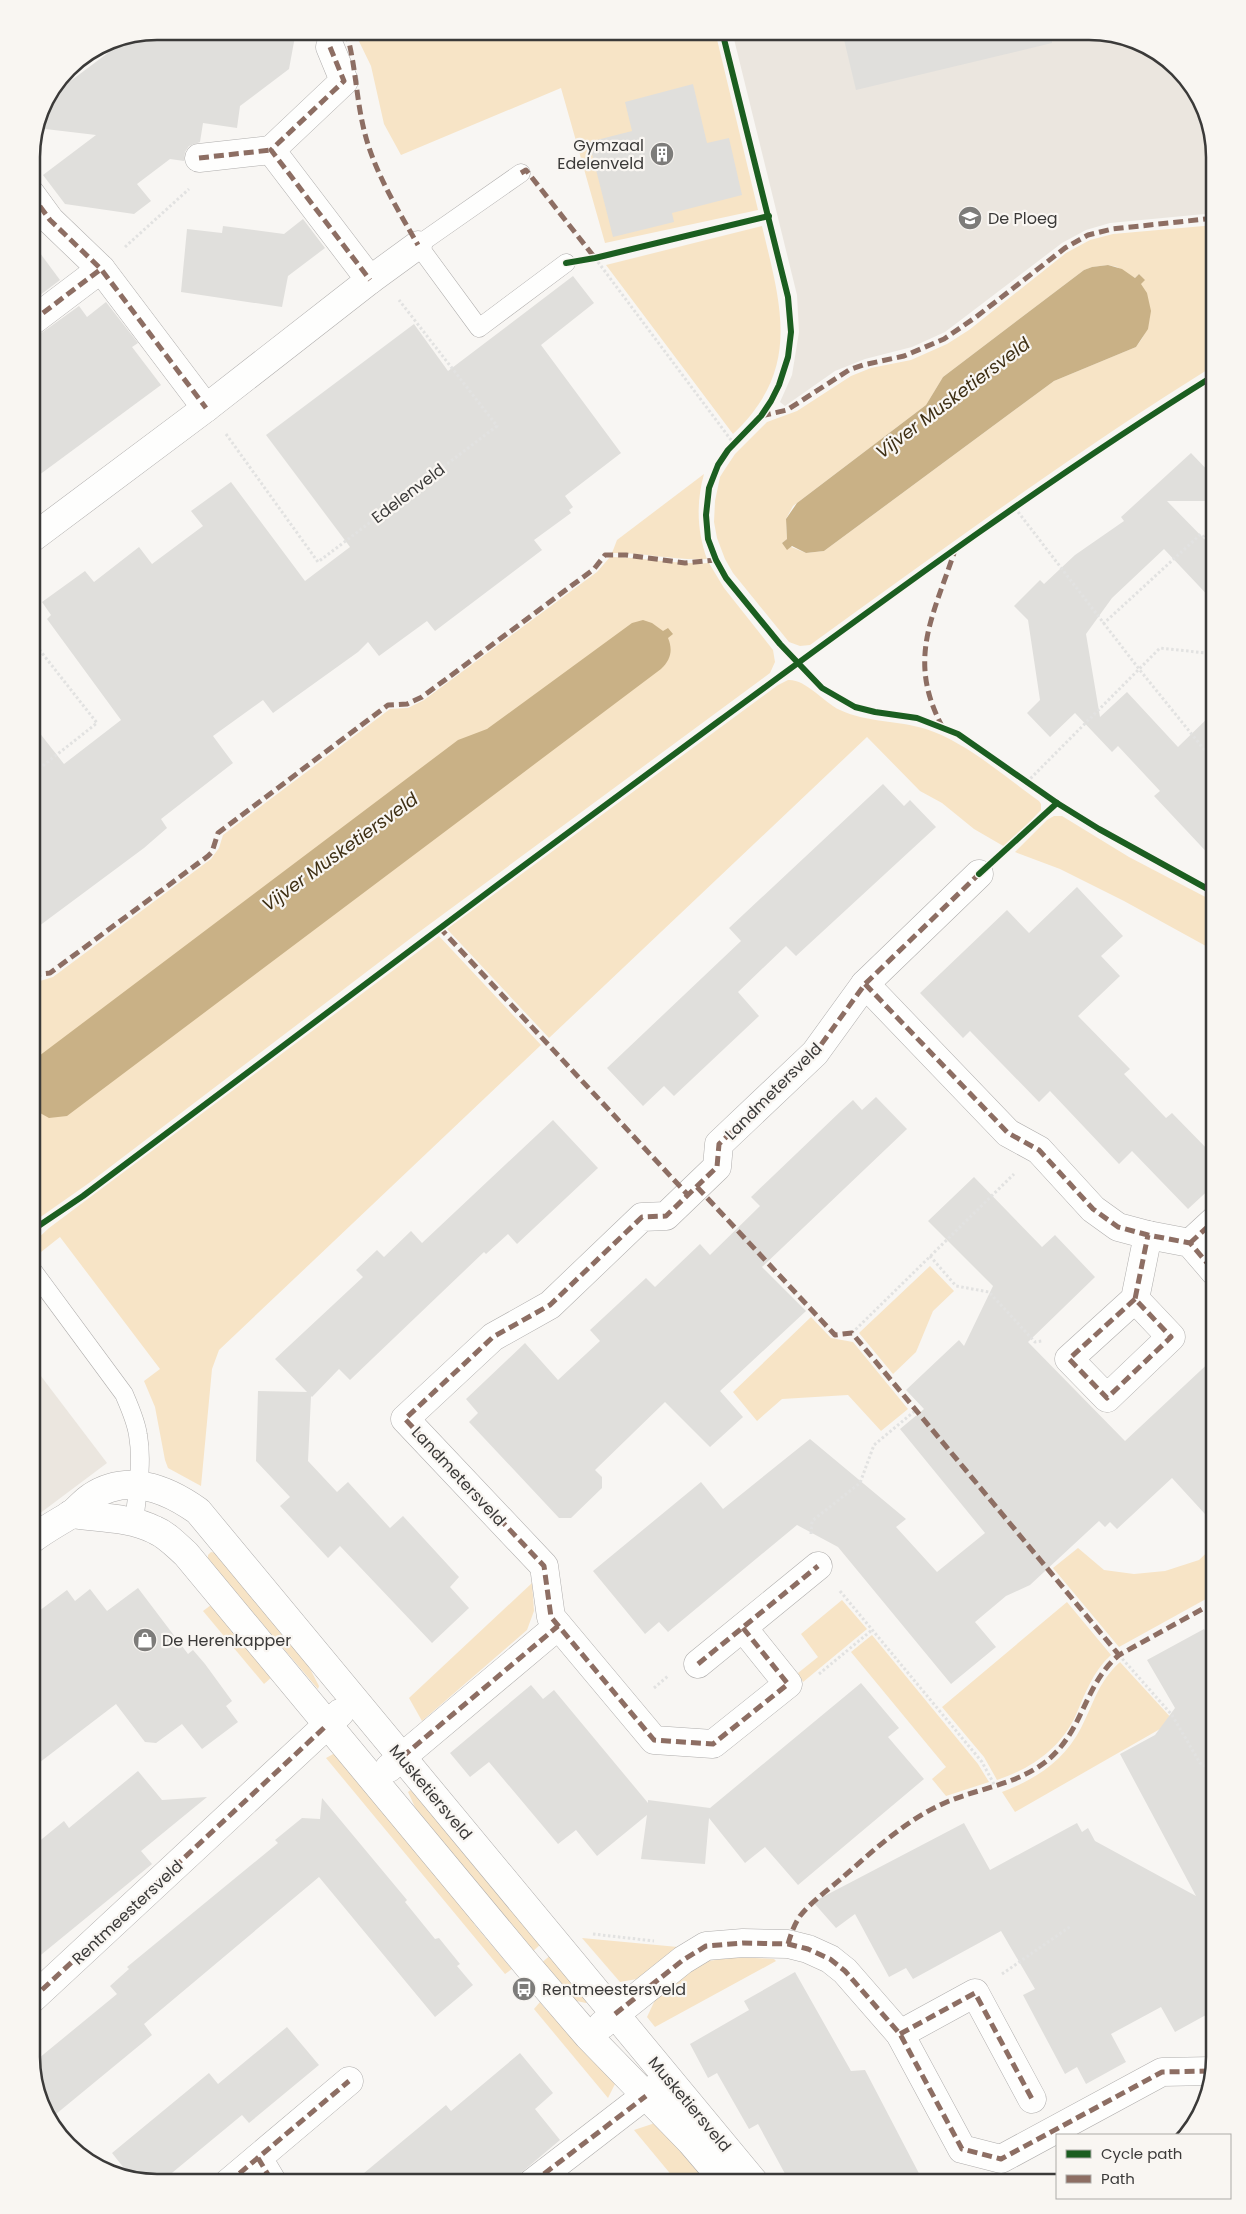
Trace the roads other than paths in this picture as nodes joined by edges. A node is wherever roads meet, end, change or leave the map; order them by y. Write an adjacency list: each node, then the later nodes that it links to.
1 (330, 47): 2 (street)
2 (271, 150): 3 (street); 9 (street)
3 (199, 158)
4 (520, 173): 6 (lane)
5 (40, 206): 8 (street)
6 (418, 245): 7 (lane); 9 (street)
7 (566, 263)
8 (101, 269): 10 (street); 11 (street)
9 (374, 277): 11 (street)
10 (40, 316)
11 (206, 408): 12 (street)
12 (40, 533)
13 (979, 874): 14 (street, Landmetersveld)
14 (865, 984): 16 (street); 26 (street, Landmetersveld)
15 (1206, 1228): 17 (street)
16 (1148, 1235): 17 (street); 20 (street)
17 (1190, 1243): 18 (street)
18 (1206, 1262)
19 (40, 1280): 21 (lane)
20 (1134, 1298): 20 (street)
21 (138, 1485): 22 (street, Musketiersveld); 23 (lane); 29 (street, Musketiersveld)
22 (71, 1514): 23 (street, Musketiersveld); 24 (street, Musketiersveld)
23 (134, 1522): 30 (street, Musketiersveld)
24 (40, 1534)
25 (818, 1566): 27 (street)
26 (558, 1626): 27 (street, Landmetersveld); 31 (street)
27 (743, 1628): 28 (street)
28 (698, 1664)
29 (355, 1700): 30 (street, Rentmeestersveld); 31 (street, Musketiersveld)
30 (327, 1725): 32 (street, Musketiersveld); 33 (street, Rentmeestersveld)
31 (402, 1757): 32 (street); 34 (street, Musketiersveld)
32 (374, 1781): 36 (street, Musketiersveld)
33 (40, 1992)
34 (615, 2014): 35 (street); 36 (street); 38 (street, Musketiersveld)
35 (900, 2034): 37 (street); 41 (street)
36 (588, 2036): 40 (street, Musketiersveld)
37 (1205, 2071)
38 (668, 2078): 40 (street); 47 (street, Musketiersveld)
39 (350, 2081): 42 (street)
40 (646, 2096): 45 (street); 46 (street, Musketiersveld)
41 (1032, 2099)
42 (258, 2158): 43 (street); 44 (street)
43 (238, 2174)
44 (268, 2174)
45 (544, 2174)
46 (719, 2174)
47 (748, 2174)

